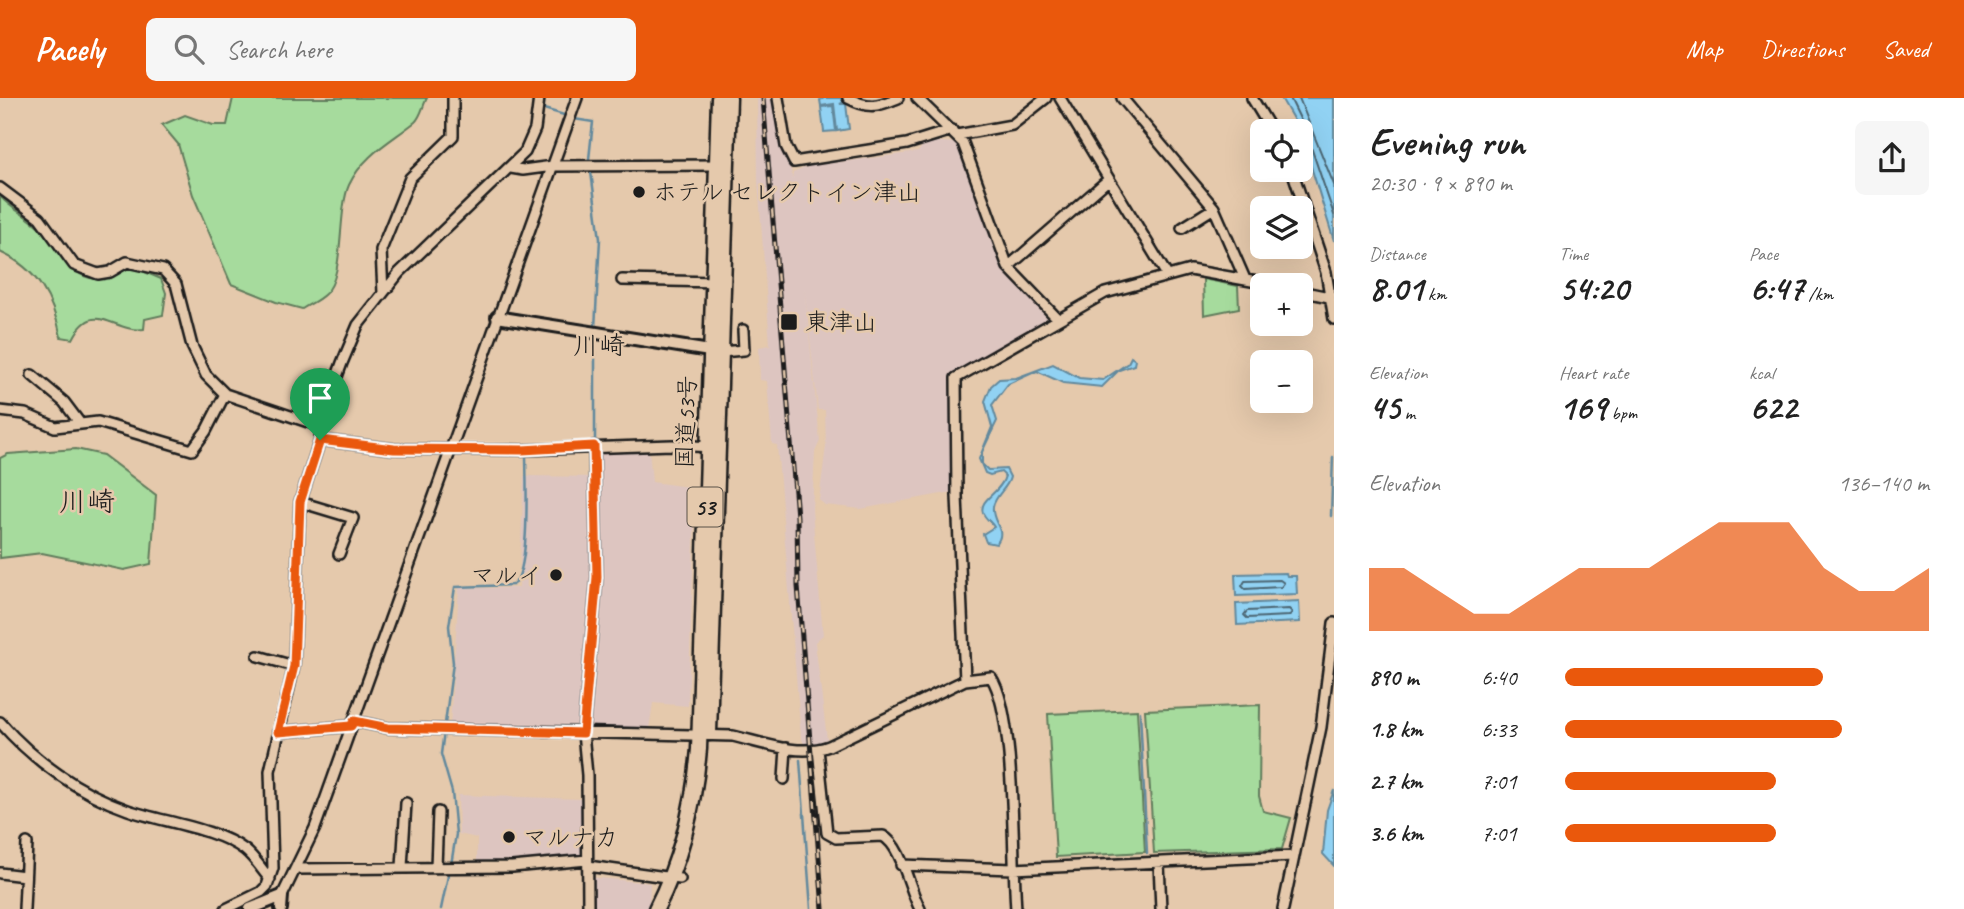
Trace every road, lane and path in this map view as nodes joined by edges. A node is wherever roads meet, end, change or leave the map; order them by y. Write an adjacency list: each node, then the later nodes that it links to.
1 (453, 98): 30 (street)
2 (539, 98): 18 (street)
3 (577, 98): 17 (street)
4 (719, 98): 16 (highway, 国道53号 / 53)
5 (729, 98): 16 (highway, 国道53号 / 53)
6 (778, 98): 15 (street)
7 (848, 98): 8 (street)
8 (898, 98)
9 (918, 98): 15 (street)
10 (1046, 98): 15 (street)
11 (1060, 98): 19 (street)
12 (1122, 98): 22 (street)
13 (1252, 98): 14 (street)
14 (1265, 119)
15 (954, 133): 24 (street)
16 (722, 165): 17 (street); 29 (highway, 国道53号 / 53)
17 (553, 166): 18 (street); 33 (street)
18 (511, 168): 30 (street)
19 (1108, 180): 24 (street); 25 (street)
20 (1296, 182): 32 (street)
21 (0, 188): 39 (street)
22 (1214, 208): 23 (street); 26 (street)
23 (1182, 228)
24 (1009, 267): 34 (street)
25 (1167, 275): 26 (street); 34 (street)
26 (1245, 279): 28 (street)
27 (622, 280): 29 (street)
28 (1250, 280)
29 (719, 282): 37 (highway, 国道53号 / 53)
30 (383, 293): 42 (street)
31 (1313, 294): 32 (street)
32 (1329, 297): 35 (street)
33 (498, 317): 37 (street); 45 (street)
34 (1057, 318): 52 (street)
35 (1334, 320)
36 (743, 330): 37 (street)
37 (716, 352): 46 (highway, 国道53号 / 53)
38 (32, 375): 41 (street)
39 (225, 394): 41 (street); 42 (street)
40 (0, 411): 41 (street)
41 (79, 422)
42 (320, 426): 43 (street)
43 (320, 440): 45 (street); 47 (street)
44 (594, 446): 45 (street); 46 (street); 56 (street)
45 (451, 447): 54 (street)
46 (713, 447): 57 (highway, 国道53号 / 53)
47 (300, 502): 48 (street); 51 (street)
48 (339, 554)
49 (1334, 623): 64 (street)
50 (258, 656): 51 (street)
51 (294, 666): 55 (street)
52 (965, 680): 59 (street); 71 (street)
53 (0, 722): 75 (street)
54 (353, 724): 55 (street); 56 (street); 70 (street)
55 (278, 732): 75 (street)
56 (583, 733): 57 (street); 65 (street)
57 (704, 735): 58 (street); 74 (highway, 国道53号 / 53)
58 (786, 748): 59 (street); 60 (street)
59 (818, 749): 67 (street)
60 (784, 779)
61 (405, 803): 68 (street)
62 (438, 812): 69 (street)
63 (27, 843): 73 (street)
64 (1293, 856): 66 (street); 87 (street)
65 (588, 863): 69 (street); 74 (street); 81 (street)
66 (1159, 863): 71 (street); 86 (street)
67 (901, 865): 71 (street); 84 (street)
68 (402, 867): 69 (street); 70 (street)
69 (436, 867)
70 (298, 869): 76 (street)
71 (1013, 869): 85 (street)
72 (0, 873): 73 (street)
73 (24, 876): 77 (street)
74 (676, 878): 82 (highway, 国道53号 / 53); 83 (highway, 国道53号 / 53)
75 (270, 879): 78 (street)
76 (282, 896): 79 (street); 80 (street)
77 (24, 909)
78 (226, 909)
79 (250, 909)
80 (281, 909)
81 (588, 909)
82 (656, 909)
83 (666, 909)
84 (920, 909)
85 (1016, 909)
86 (1161, 909)
87 (1283, 909)

